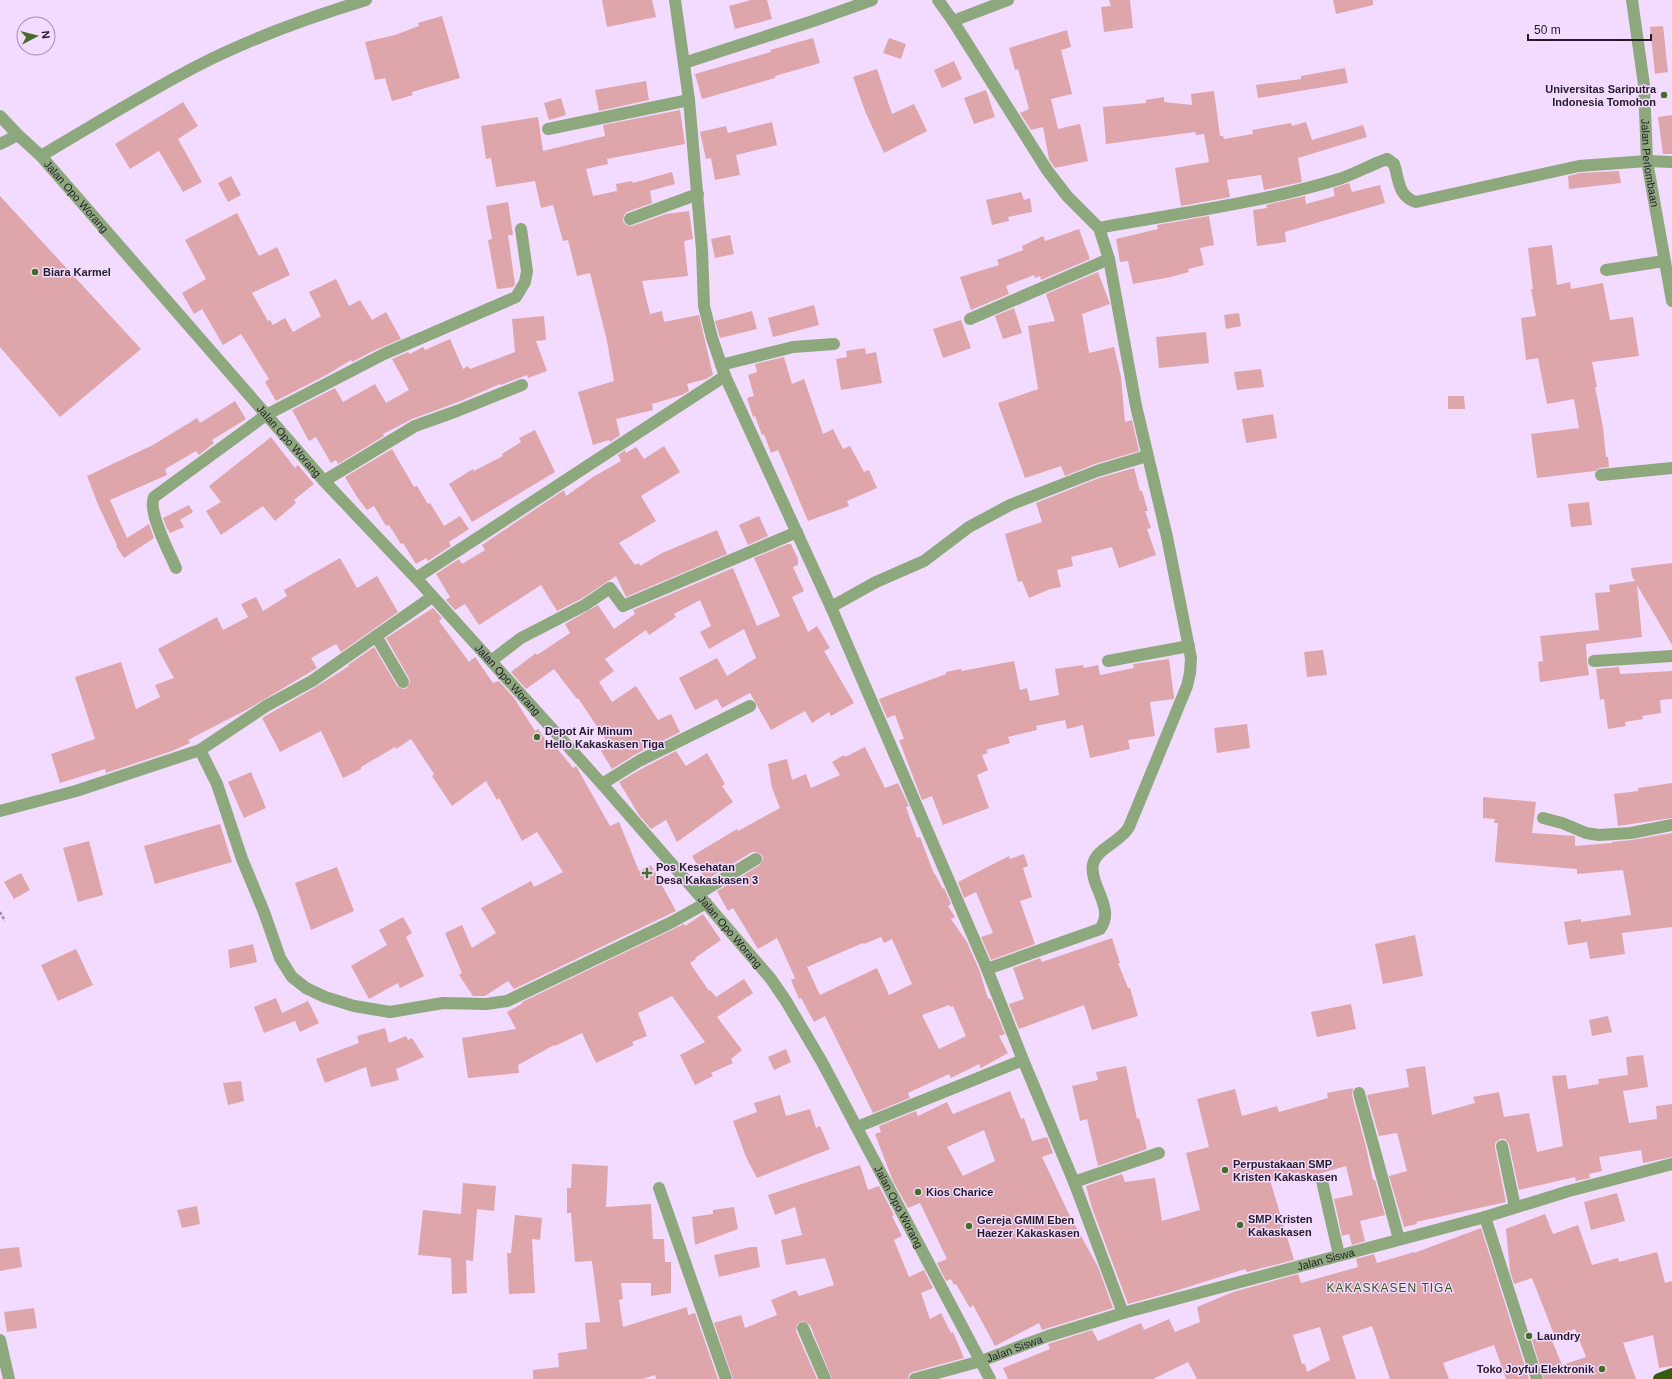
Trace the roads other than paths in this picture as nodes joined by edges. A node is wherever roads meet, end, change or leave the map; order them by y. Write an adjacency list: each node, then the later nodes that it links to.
1 (366, 0): 14 (street)
2 (676, 0): 8 (street)
3 (872, 0): 8 (street)
4 (938, 0): 7 (street)
5 (1008, 0): 7 (street)
6 (1632, 0): 15 (street, Jalan Perlombaan)
7 (953, 21): 19 (street)
8 (684, 63): 9 (street)
9 (689, 100): 11 (street); 17 (street)
10 (0, 116): 12 (street, Jalan Opo Worang)
11 (548, 128)
12 (18, 135): 13 (street); 14 (street, Jalan Opo Worang)
13 (0, 144)
14 (41, 156): 29 (street, Jalan Opo Worang)
15 (1647, 161): 16 (street); 19 (street); 22 (street, Jalan Perlombaan)
16 (1672, 162)
17 (698, 194): 18 (street); 27 (street)
18 (630, 219)
19 (1099, 228): 21 (street)
20 (521, 229): 29 (street)
21 (1109, 259): 25 (street); 30 (street)
22 (1664, 260): 23 (street); 24 (street, Jalan Perlombaan)
23 (1606, 270)
24 (1672, 301)
25 (970, 319)
26 (834, 344): 27 (street)
27 (723, 370): 34 (street); 36 (street)
28 (522, 385): 33 (street)
29 (266, 415): 33 (street, Jalan Opo Worang); 35 (street)
30 (1147, 456): 38 (street); 40 (street)
31 (1672, 468): 32 (street)
32 (1602, 476)
33 (324, 481): 36 (street, Jalan Opo Worang)
34 (797, 532): 38 (street); 42 (street)
35 (176, 568)
36 (416, 578): 37 (street, Jalan Opo Worang)
37 (432, 597): 39 (street); 42 (street, Jalan Opo Worang)
38 (831, 607): 54 (street)
39 (376, 636): 45 (street); 47 (street)
40 (1189, 646): 43 (street); 54 (street)
41 (1672, 656): 44 (street)
42 (491, 661): 48 (street, Jalan Opo Worang)
43 (1108, 661)
44 (1594, 662)
45 (403, 682)
46 (750, 706): 48 (street)
47 (200, 750): 49 (street); 53 (street)
48 (602, 784): 53 (street, Jalan Opo Worang)
49 (0, 811)
50 (1543, 818): 51 (street)
51 (1672, 825)
52 (756, 859): 53 (street)
53 (702, 898): 57 (street, Jalan Opo Worang)
54 (987, 969): 55 (street)
55 (1023, 1060): 57 (street); 62 (street)
56 (1359, 1093): 66 (street)
57 (857, 1126): 71 (street, Jalan Opo Worang)
58 (1502, 1146): 64 (street)
59 (1159, 1153): 62 (street)
60 (1672, 1164): 64 (street, Jalan Siswa)
61 (1322, 1181): 67 (street)
62 (1074, 1182): 68 (street)
63 (659, 1188): 74 (street)
64 (1515, 1207): 65 (street, Jalan Siswa)
65 (1485, 1217): 66 (street, Jalan Siswa); 78 (street)
66 (1399, 1239): 67 (street, Jalan Siswa)
67 (1339, 1255): 68 (street, Jalan Siswa)
68 (1123, 1313): 71 (street, Jalan Siswa)
69 (803, 1328): 75 (street)
70 (0, 1340): 73 (street)
71 (981, 1361): 76 (street, Jalan Siswa); 77 (street, Jalan Opo Worang)
72 (1672, 1374): 79 (highway)
73 (9, 1379)
74 (726, 1379)
75 (825, 1379)
76 (914, 1379)
77 (990, 1379)
78 (1537, 1379)
79 (1659, 1379)

